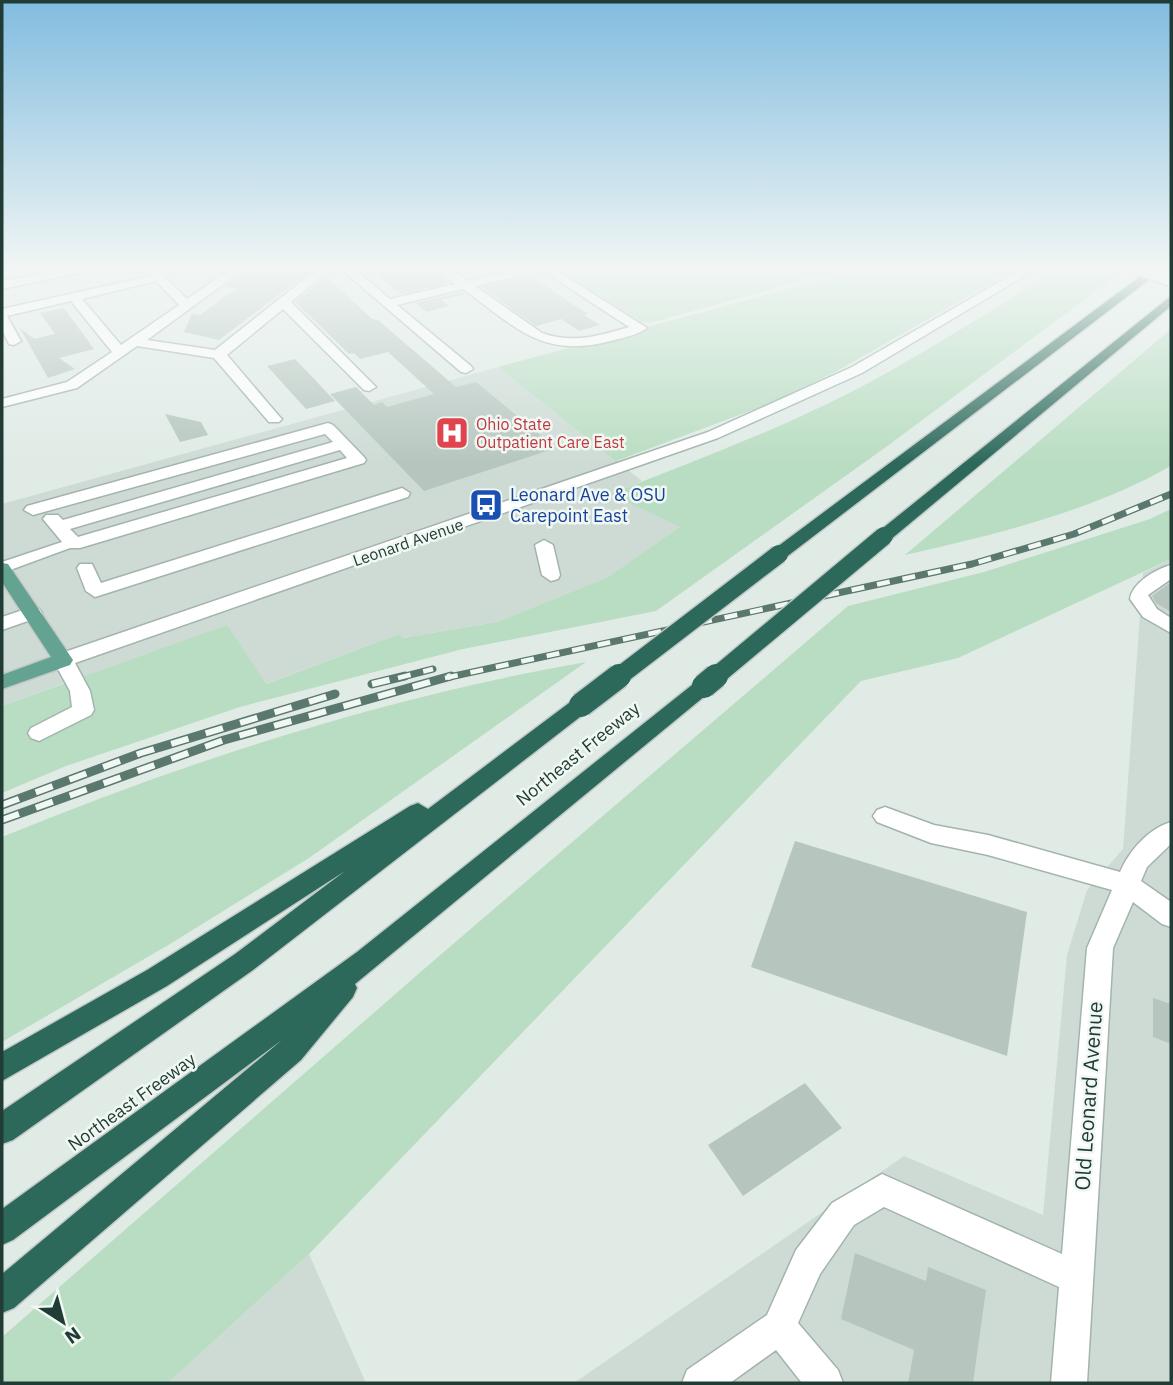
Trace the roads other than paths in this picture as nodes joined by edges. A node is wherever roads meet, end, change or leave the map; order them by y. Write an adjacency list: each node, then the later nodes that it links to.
1 (11, 334): 12 (street)
2 (104, 334): 14 (street)
3 (147, 334): 13 (street)
4 (244, 334): 15 (street)
5 (315, 334): 17 (street)
6 (424, 334): 16 (street)
7 (534, 334): 8 (street)
8 (620, 334)
9 (920, 334): 31 (street, Leonard Avenue)
10 (1072, 334): 33 (highway, Northeast Freeway, bridge)
11 (1130, 334): 39 (highway, Northeast Freeway, bridge)
12 (14, 341)
13 (135, 342): 14 (street); 15 (street)
14 (120, 353): 18 (street)
15 (218, 355): 19 (street)
16 (466, 369)
17 (369, 387)
18 (2, 403)
19 (274, 419)
20 (402, 493): 25 (street)
21 (59, 527): 21 (street)
22 (544, 545): 27 (street)
23 (62, 547): 24 (street)
24 (2, 568): 28 (main road)
25 (86, 568)
26 (1171, 571): 30 (street)
27 (551, 575)
28 (32, 613): 29 (street); 31 (main road)
29 (2, 624)
30 (1171, 627)
31 (63, 660): 32 (main road, Leonard Avenue); 34 (street)
32 (2, 682)
33 (581, 705): 40 (highway); 41 (highway, Northeast Freeway)
34 (39, 733)
35 (885, 816): 37 (street)
36 (1171, 831): 37 (street, Old Leonard Avenue)
37 (1127, 884): 38 (street); 43 (street, Old Leonard Avenue)
38 (1171, 916)
39 (366, 960): 42 (highway, Northeast Freeway); 44 (highway)
40 (2, 1067)
41 (2, 1129)
42 (2, 1229)
43 (1076, 1279): 45 (street); 48 (street, Old Leonard Avenue)
44 (2, 1296)
45 (779, 1327): 46 (street); 47 (street)
46 (700, 1383)
47 (825, 1383)
48 (1069, 1383)

